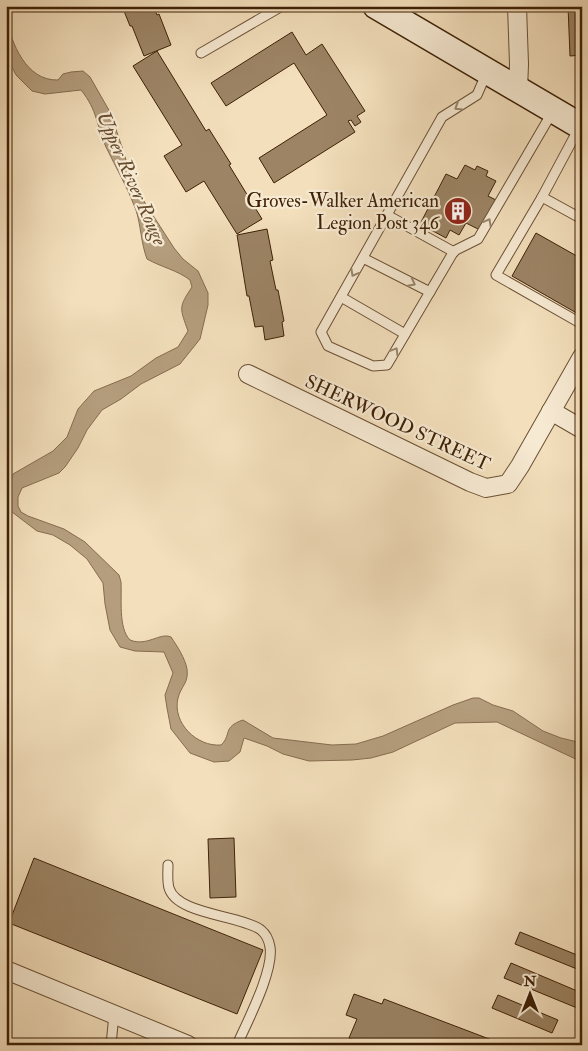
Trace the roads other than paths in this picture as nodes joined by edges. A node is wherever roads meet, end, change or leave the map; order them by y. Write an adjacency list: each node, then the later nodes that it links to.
1 (282, 6): 4 (lane)
2 (376, 6): 5 (main road)
3 (517, 6): 6 (street)
4 (201, 54)
5 (487, 72): 6 (main road); 10 (lane, one-way to 10)
6 (518, 90): 7 (main road)
7 (553, 110): 8 (main road); 12 (lane, one-way to 7)
8 (581, 126): 9 (lane)
9 (542, 197): 11 (lane); 16 (lane)
10 (387, 215): 12 (lane); 13 (lane)
11 (582, 219)
12 (454, 252): 14 (lane)
13 (363, 258): 14 (lane, one-way to 14); 15 (lane, one-way to 15)
14 (430, 292): 17 (lane)
15 (341, 297): 17 (lane); 17 (lane, one-way to 17)
16 (582, 324)
17 (405, 334)
18 (582, 357): 20 (street, SHERWOOD STREET)
19 (248, 374): 20 (street, SHERWOOD STREET)
20 (551, 411): 21 (street)
21 (582, 429)
22 (168, 865): 27 (lane)
23 (6, 970): 24 (street)
24 (114, 1014): 25 (lane); 26 (street)
25 (111, 1045)
26 (188, 1045)
27 (237, 1045)

